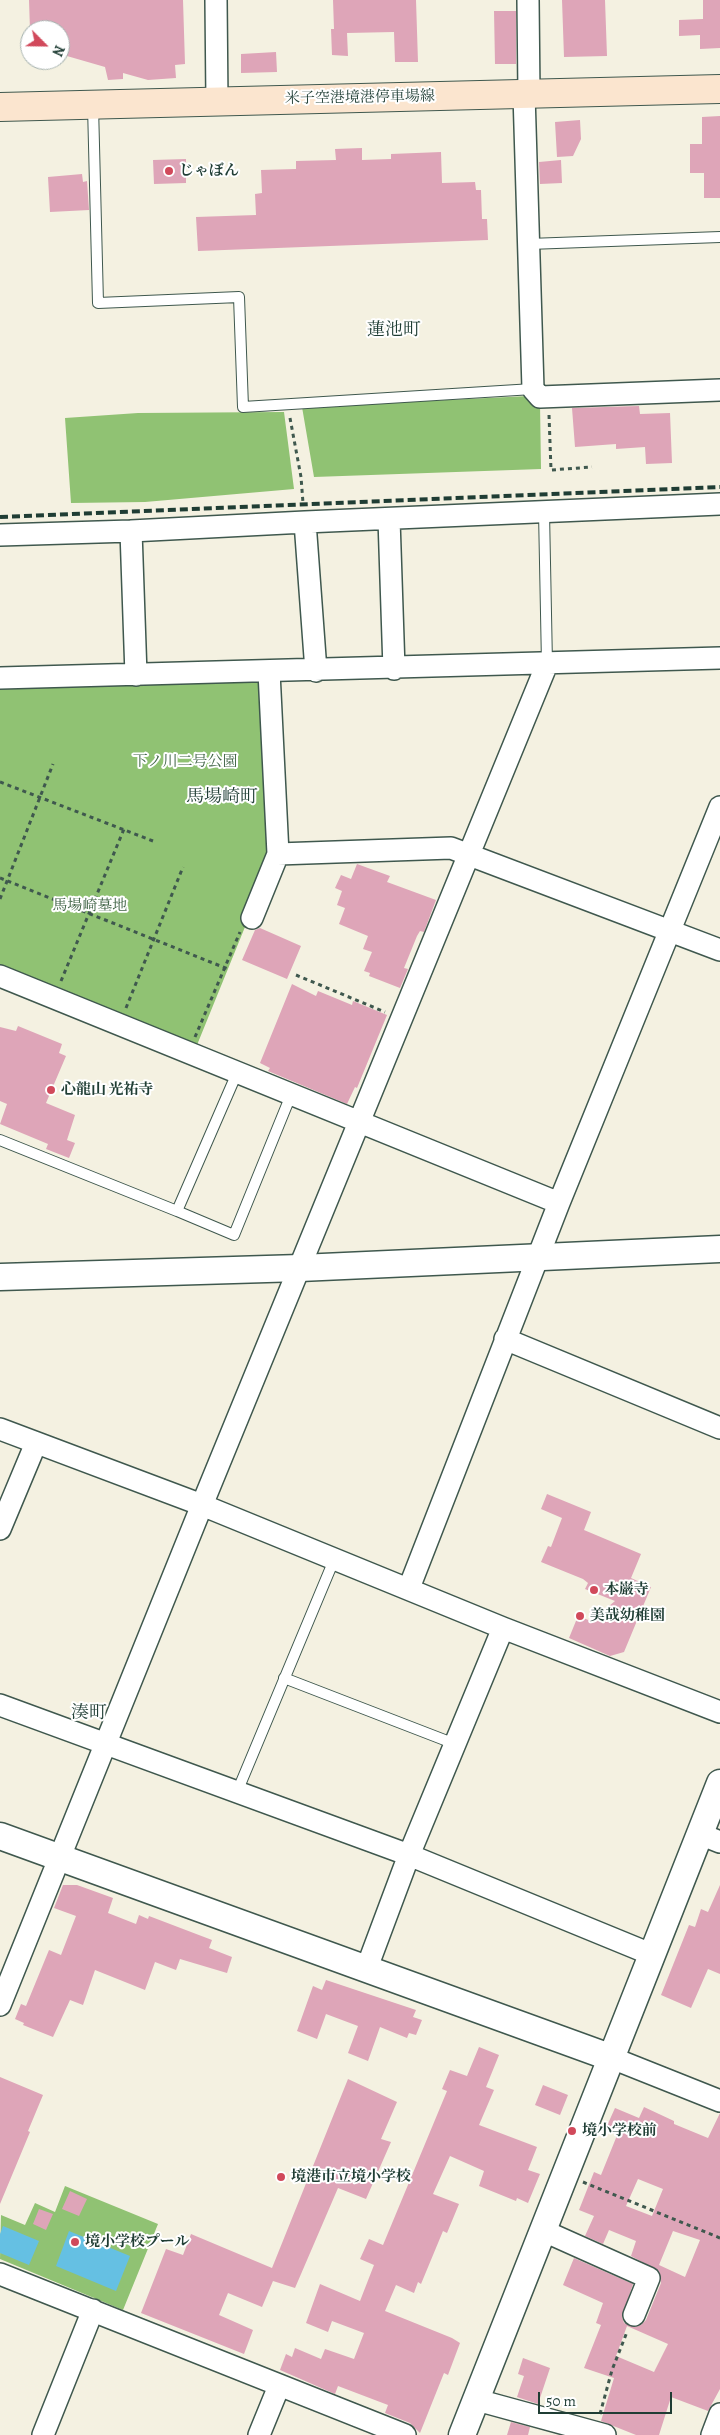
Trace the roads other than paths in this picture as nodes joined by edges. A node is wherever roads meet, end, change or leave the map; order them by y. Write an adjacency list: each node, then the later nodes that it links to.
1 (216, 0): 5 (street)
2 (528, 0): 4 (street)
3 (720, 89): 4 (main road, 米子空港境港停車場線)
4 (527, 94): 5 (main road, 米子空港境港停車場線); 9 (street)
5 (216, 102): 6 (main road, 米子空港境港停車場線)
6 (92, 104): 7 (main road, 米子空港境港停車場線); 11 (lane)
7 (0, 106)
8 (720, 237): 9 (lane)
9 (529, 244): 11 (street)
10 (720, 390): 11 (street)
11 (541, 393)
12 (720, 504): 13 (street)
13 (544, 512): 14 (street); 19 (lane)
14 (389, 520): 15 (street); 20 (street)
15 (305, 522): 16 (street); 21 (street)
16 (132, 531): 17 (street); 23 (street)
17 (0, 535)
18 (720, 658): 19 (street)
19 (548, 664): 20 (street); 27 (street)
20 (394, 668): 21 (street)
21 (316, 671): 22 (street)
22 (269, 672): 23 (street); 26 (street)
23 (136, 675): 24 (street)
24 (0, 678)
25 (720, 807): 29 (street)
26 (278, 854): 27 (street); 28 (street)
27 (468, 855): 29 (street); 34 (street)
28 (252, 918)
29 (670, 930): 30 (street); 36 (street)
30 (720, 950)
31 (0, 976): 32 (street)
32 (237, 1073): 33 (street); 37 (lane)
33 (291, 1095): 34 (street); 37 (lane)
34 (360, 1123): 36 (street); 40 (street)
35 (0, 1140): 37 (lane)
36 (559, 1203): 39 (street)
37 (177, 1211)
38 (720, 1249): 39 (street)
39 (538, 1256): 40 (street); 42 (street)
40 (300, 1268): 41 (street); 46 (street)
41 (0, 1277)
42 (505, 1339): 43 (street); 49 (street)
43 (720, 1428)
44 (0, 1429): 45 (street)
45 (36, 1442): 46 (street); 47 (street)
46 (202, 1505): 48 (street); 54 (street)
47 (0, 1529)
48 (334, 1560): 49 (street); 51 (lane)
49 (408, 1588): 50 (street)
50 (502, 1628): 53 (street); 55 (street)
51 (284, 1678): 55 (lane); 57 (lane)
52 (0, 1705): 54 (street)
53 (720, 1712)
54 (106, 1744): 57 (street); 61 (street)
55 (455, 1744): 60 (street)
56 (720, 1783): 59 (street)
57 (237, 1792): 60 (street)
58 (0, 1836): 61 (street)
59 (710, 1838): 62 (street)
60 (409, 1856): 62 (street); 63 (street)
61 (60, 1857): 63 (street); 64 (street)
62 (652, 1955): 65 (street)
63 (366, 1970): 65 (street)
64 (1, 1998)
65 (612, 2058): 66 (street); 67 (street)
66 (720, 2101)
67 (544, 2231): 70 (street); 72 (street)
68 (0, 2274): 69 (street)
69 (93, 2310): 71 (street); 75 (street)
70 (634, 2315)
71 (279, 2386): 76 (street); 77 (street)
72 (477, 2400): 74 (street); 78 (street)
73 (720, 2414): 79 (street)
74 (600, 2434)
75 (42, 2435)
76 (259, 2435)
77 (405, 2435)
78 (462, 2435)
79 (712, 2435)

